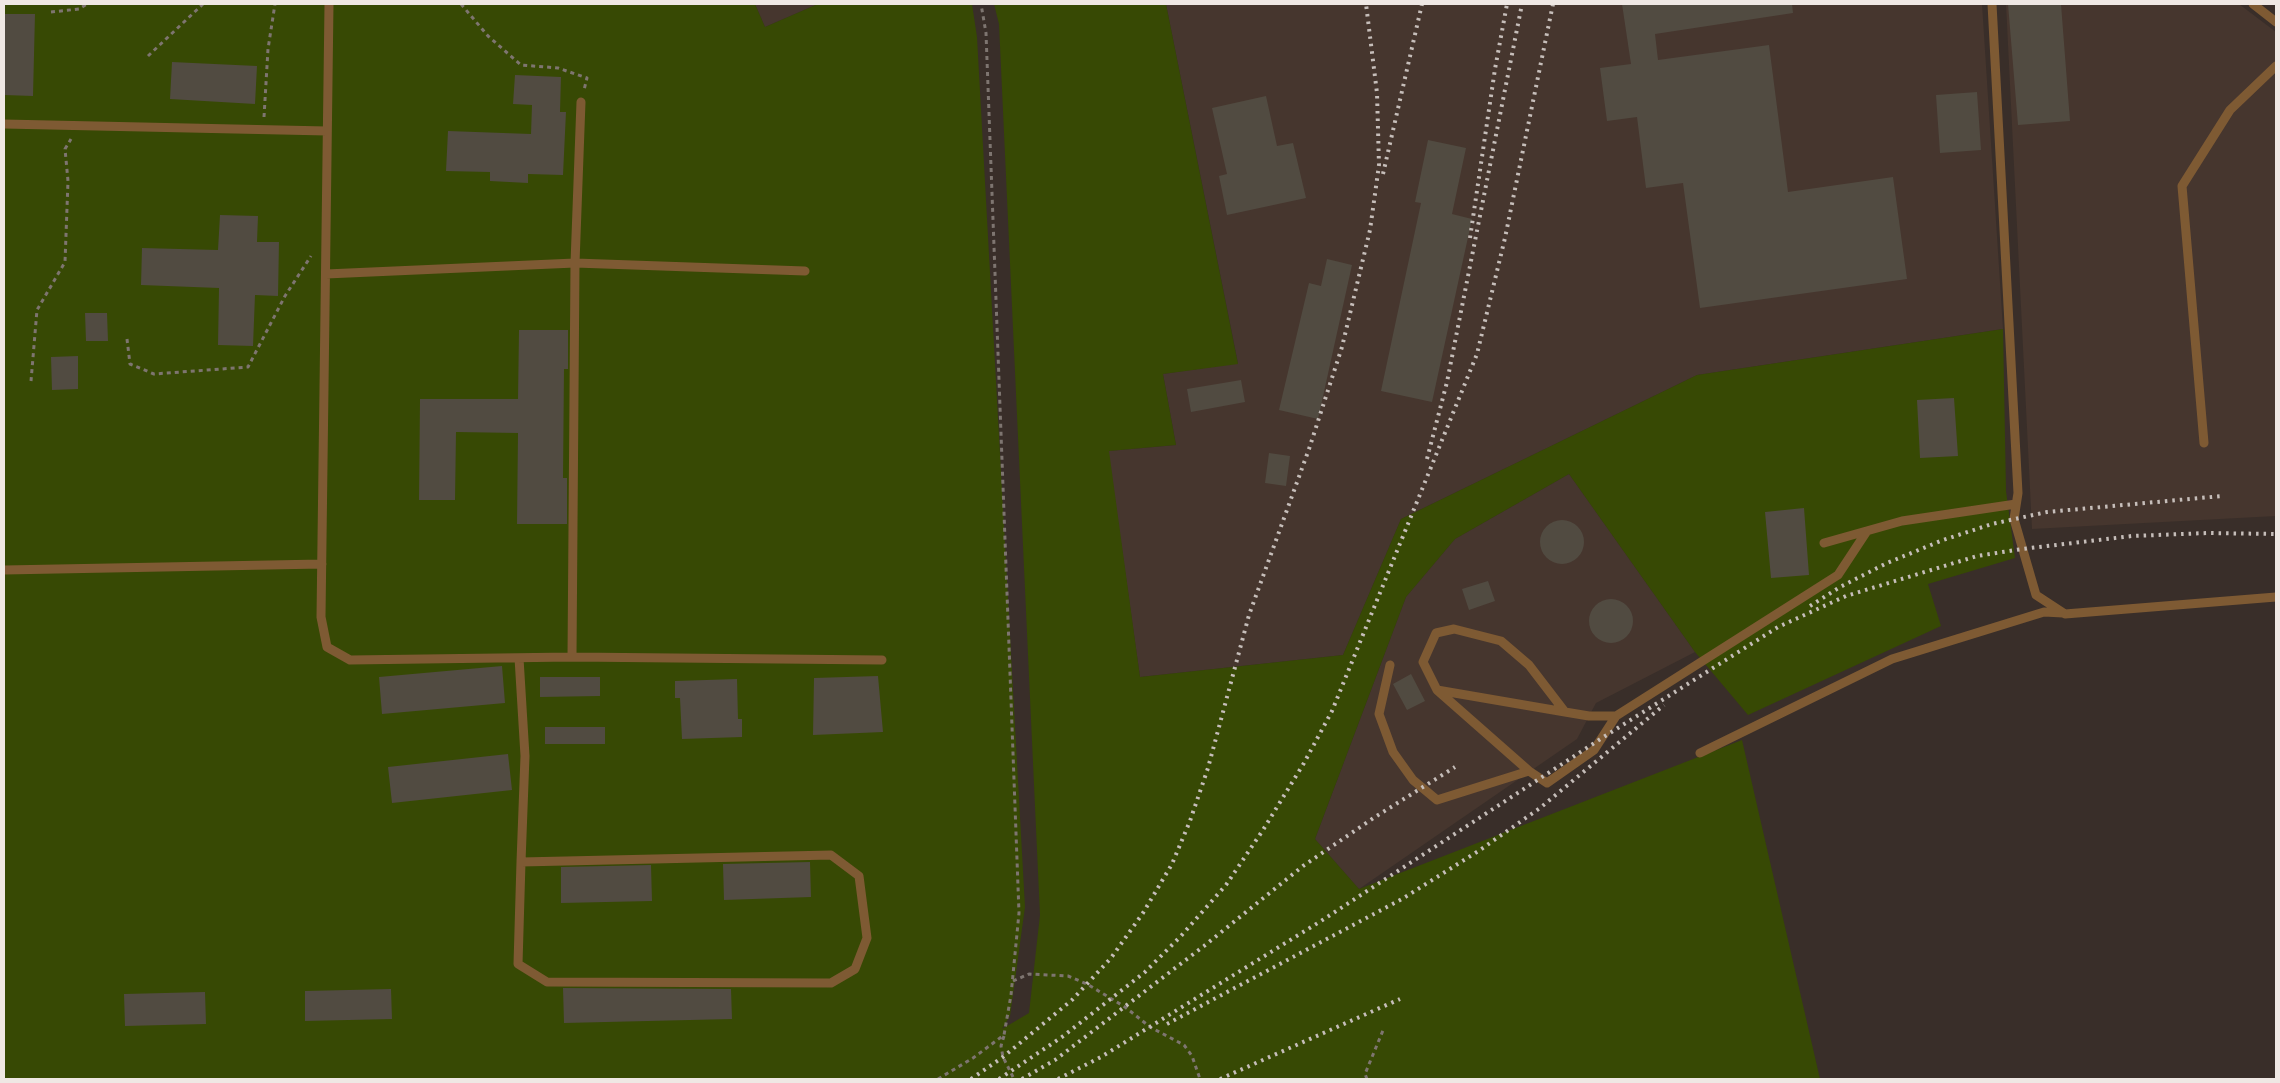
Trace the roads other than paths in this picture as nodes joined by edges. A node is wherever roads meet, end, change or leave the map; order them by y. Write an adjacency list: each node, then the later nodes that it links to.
1 (329, 4): 8 (lane)
2 (1992, 4): 13 (lane)
3 (2253, 4): 4 (lane)
4 (2276, 22)
5 (2276, 66): 12 (lane)
6 (582, 102): 9 (lane)
7 (4, 124): 8 (lane)
8 (327, 131): 11 (lane)
9 (575, 263): 10 (lane); 11 (lane); 20 (lane)
10 (805, 271)
11 (326, 274): 16 (lane)
12 (2204, 443)
13 (2016, 504): 14 (lane); 19 (lane)
14 (1867, 531): 15 (lane); 26 (lane)
15 (1824, 543)
16 (322, 564): 17 (lane); 21 (lane)
17 (4, 570)
18 (2276, 597): 19 (lane)
19 (2065, 614): 27 (lane)
20 (572, 657): 21 (lane); 22 (lane)
21 (519, 658): 29 (lane)
22 (882, 660)
23 (1390, 665): 28 (lane)
24 (1437, 690): 25 (lane); 25 (lane); 28 (lane)
25 (1565, 712): 26 (lane)
26 (1616, 716): 28 (lane)
27 (1700, 754)
28 (1529, 771)
29 (521, 862): 29 (lane)

